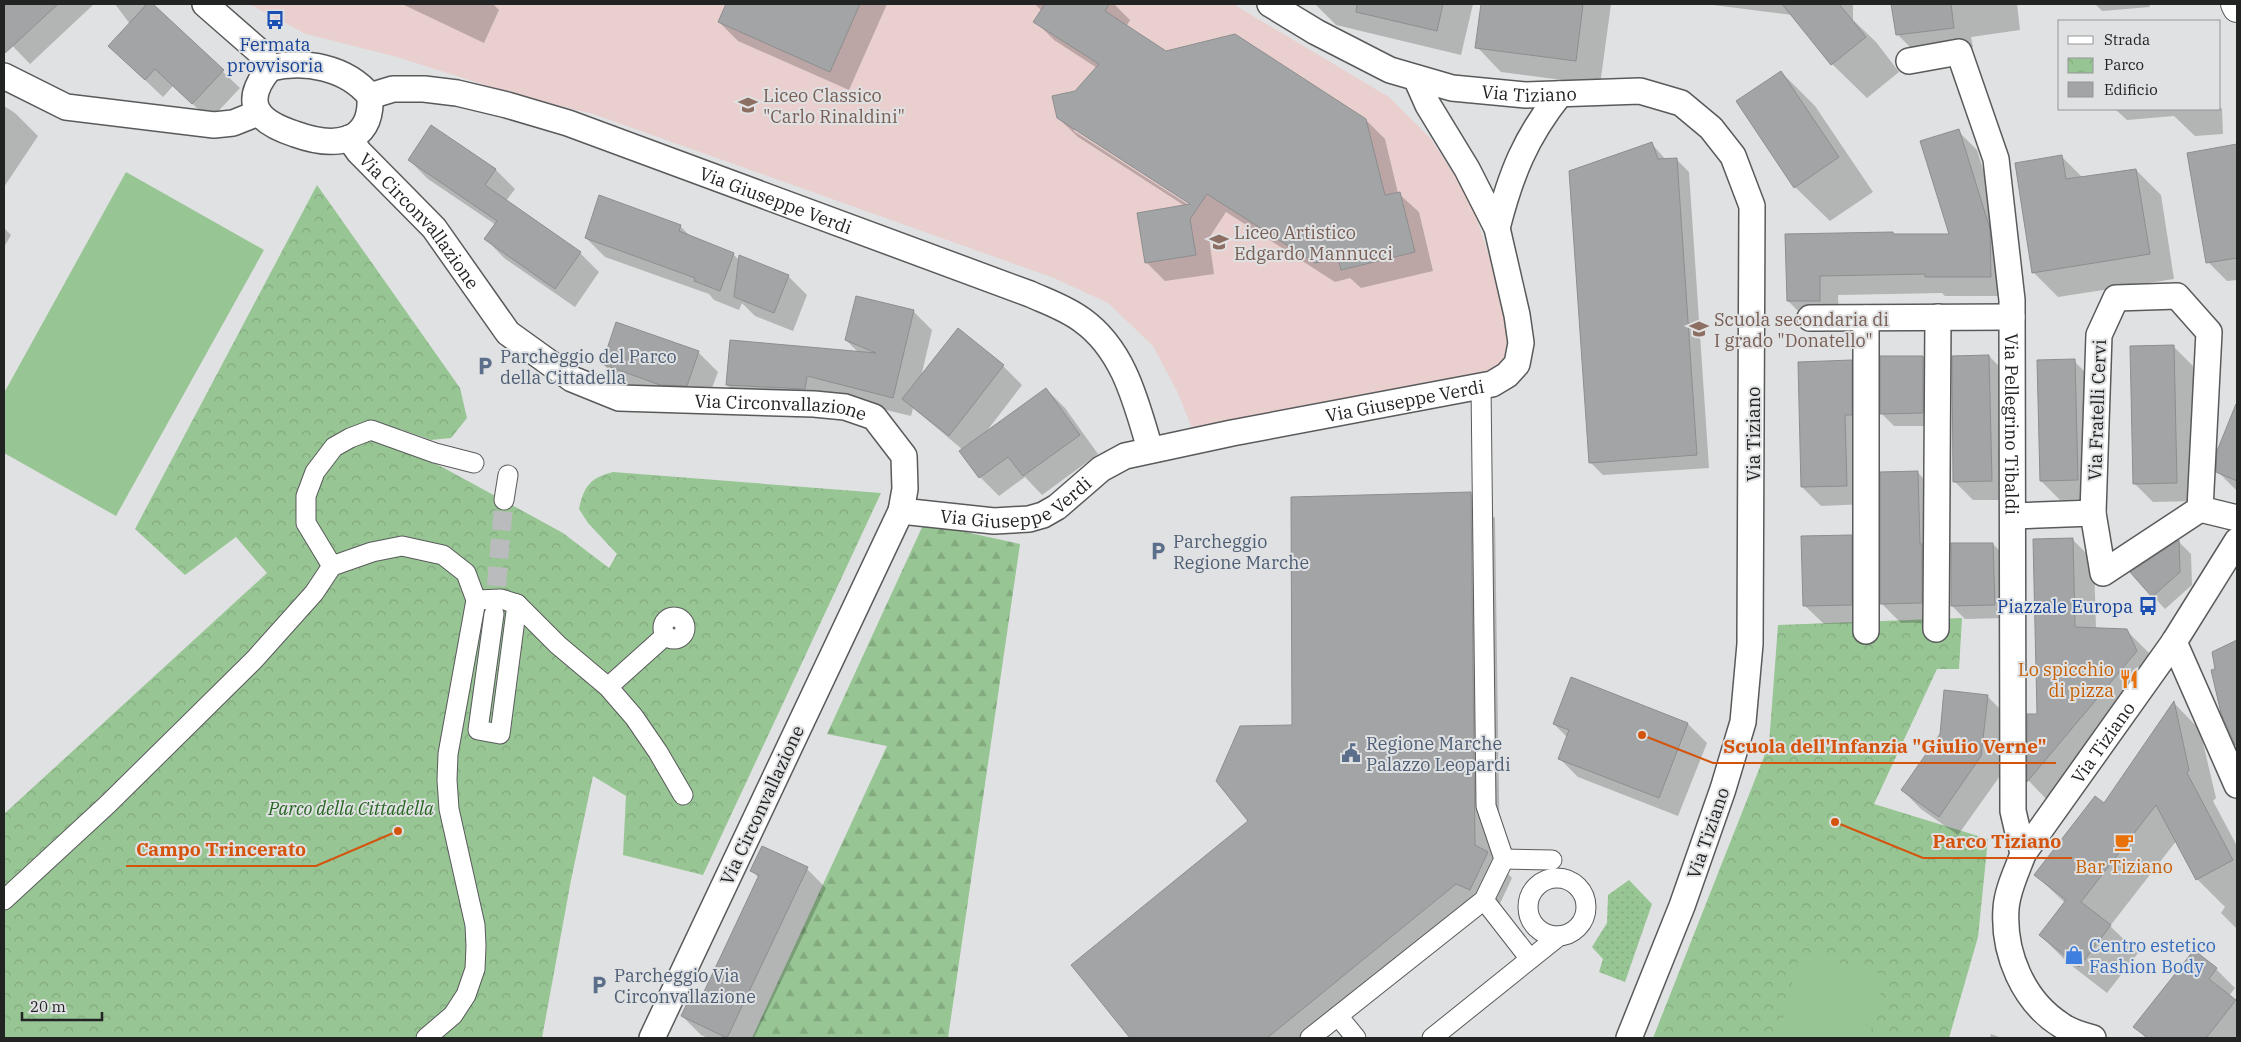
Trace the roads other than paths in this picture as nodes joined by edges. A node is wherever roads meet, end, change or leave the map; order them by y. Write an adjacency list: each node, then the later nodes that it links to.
1 (205, 4): 6 (street)
2 (1270, 4): 8 (street, Via Tiziano)
3 (2235, 4): 4 (main road)
4 (2237, 8)
5 (1909, 61): 15 (street, Via Pellegrino Tibaldi)
6 (270, 68): 10 (street); 11 (street)
7 (4, 76): 11 (street)
8 (1416, 78): 9 (street, Via Tiziano); 13 (street, Via Giuseppe Verdi)
9 (1560, 94): 13 (street, Via Giuseppe Verdi); 53 (street, Via Tiziano)
10 (370, 96): 12 (street, Via Circonvallazione); 19 (street, Via Giuseppe Verdi)
11 (258, 113): 12 (street, Via Circonvallazione)
12 (349, 138): 24 (street, Via Circonvallazione)
13 (1498, 228): 18 (street, Via Giuseppe Verdi)
14 (1938, 317): 15 (street); 17 (street); 33 (street)
15 (2012, 317): 26 (street, Via Pellegrino Tibaldi)
16 (1810, 318): 17 (street)
17 (1866, 318): 34 (street)
18 (1481, 386): 19 (street, Via Giuseppe Verdi); 41 (street)
19 (1150, 449): 24 (street, Via Giuseppe Verdi)
20 (474, 463): 29 (street)
21 (508, 475): 22 (street)
22 (504, 500)
23 (2200, 509): 25 (street, Via Fratelli Cervi); 25 (street, Via Fratelli Cervi); 27 (street)
24 (901, 512): 49 (street, Via Circonvallazione)
25 (2093, 513): 26 (street)
26 (2013, 516): 40 (street, Via Pellegrino Tibaldi)
27 (2237, 518)
28 (2237, 541): 36 (street, Via Tiziano)
29 (332, 566): 30 (street); 43 (street)
30 (476, 600): 31 (street); 48 (street)
31 (517, 604): 32 (street); 37 (street)
32 (494, 614)
33 (1936, 629)
34 (1866, 631)
35 (666, 635): 37 (street)
36 (2174, 642): 38 (street); 40 (street, Via Tiziano)
37 (608, 687): 39 (street)
38 (2237, 785)
39 (684, 795)
40 (2023, 854): 54 (street, Via Tiziano)
41 (1504, 859): 42 (street); 44 (street)
42 (1544, 881): 45 (street); 45 (street)
43 (4, 900)
44 (1484, 900): 46 (street); 47 (street)
45 (1559, 936): 46 (street)
46 (1530, 959): 52 (street)
47 (1338, 1016): 50 (street); 51 (street)
48 (426, 1038)
49 (652, 1038)
50 (1310, 1038)
51 (1356, 1038)
52 (1432, 1038)
53 (1629, 1038)
54 (2093, 1038)

